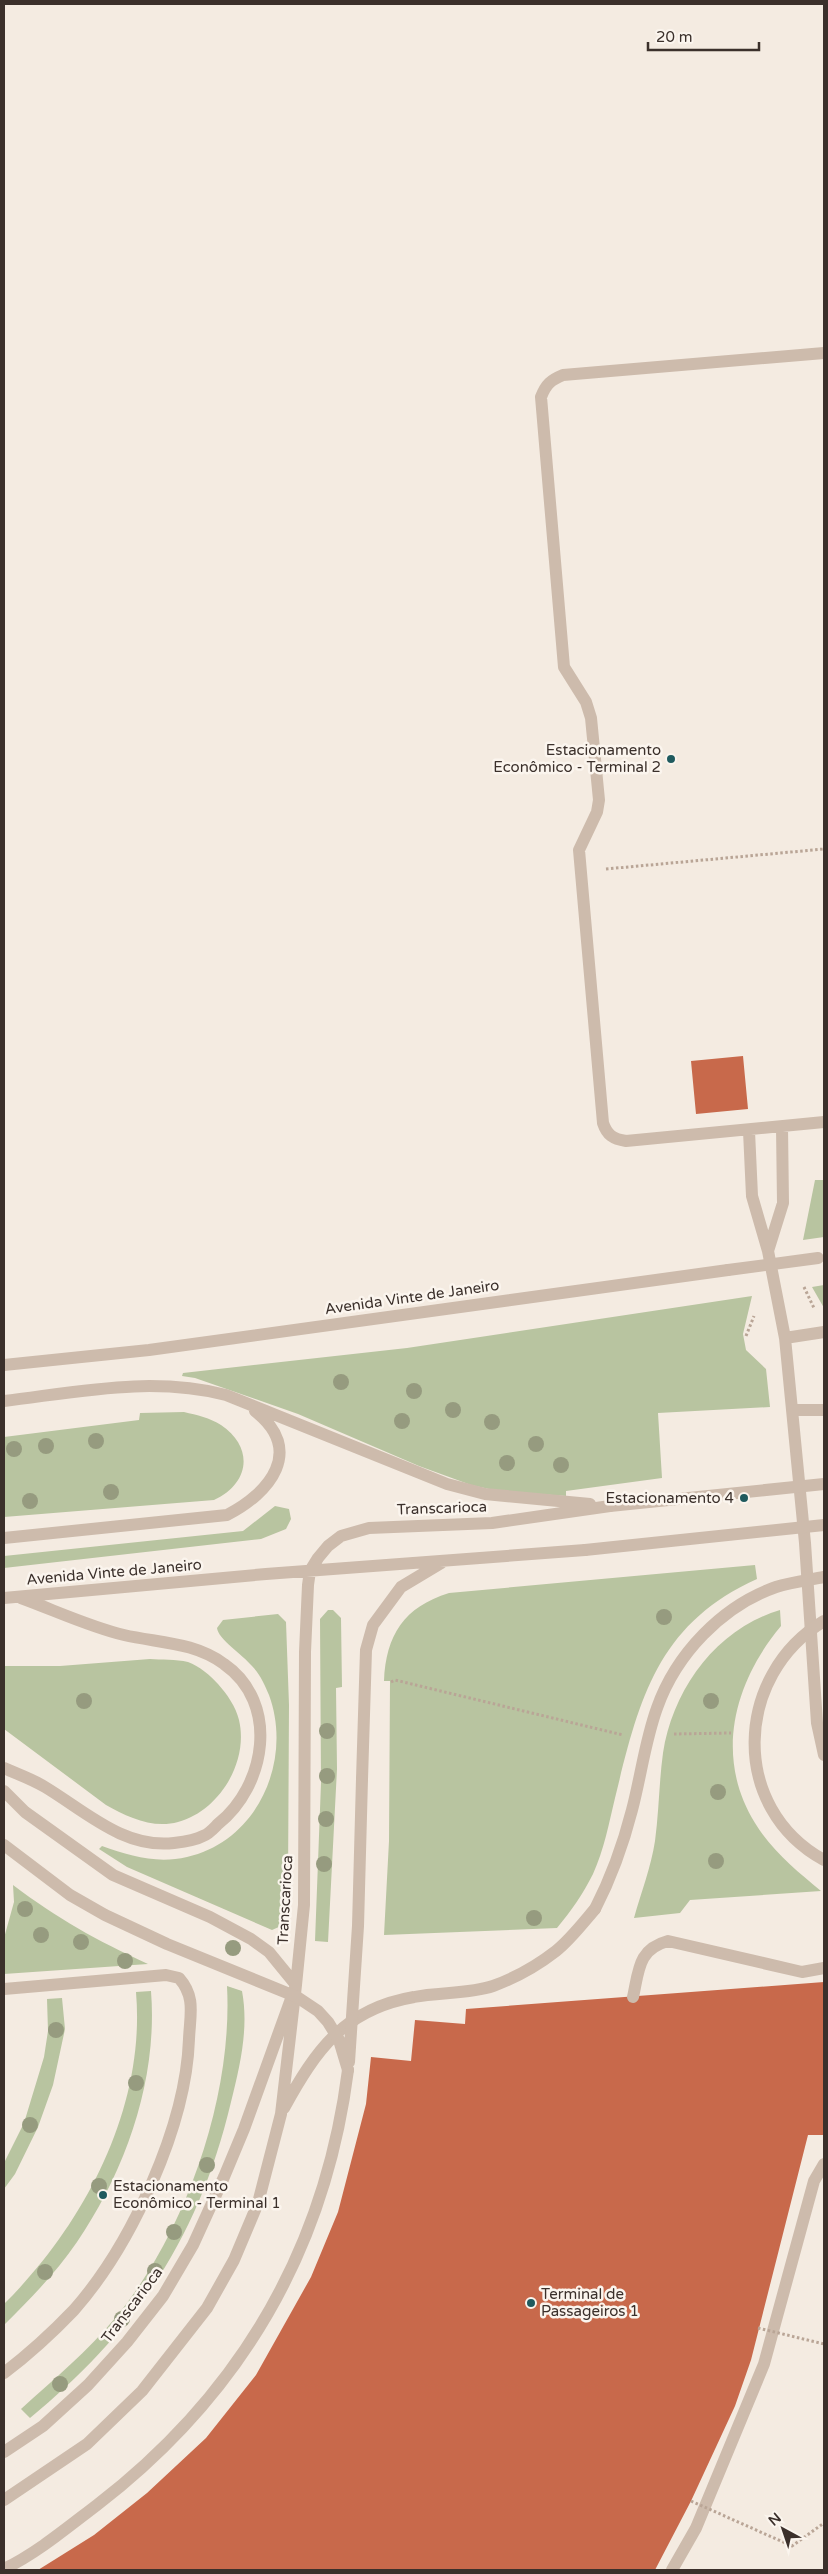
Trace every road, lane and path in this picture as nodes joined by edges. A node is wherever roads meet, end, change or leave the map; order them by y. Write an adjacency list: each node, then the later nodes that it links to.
1 (824, 353): 3 (street)
2 (824, 849): 3 (path)
3 (580, 871): 6 (street)
4 (824, 1122): 5 (street)
5 (782, 1127): 6 (street); 7 (street)
6 (749, 1131): 7 (street)
7 (768, 1251): 10 (street)
8 (821, 1257): 11 (street, Avenida Vinte de Janeiro, bridge)
9 (824, 1332): 10 (street)
10 (785, 1338): 14 (street)
11 (4, 1365)
12 (4, 1401): 13 (street, Transcarioca)
13 (245, 1403): 17 (street, Transcarioca); 19 (street)
14 (792, 1410): 15 (street); 28 (street)
15 (824, 1410)
16 (824, 1484): 17 (street, Transcarioca, bridge)
17 (610, 1506): 21 (street, Transcarioca)
18 (824, 1525): 20 (street, Avenida Vinte de Janeiro, bridge)
19 (4, 1538)
20 (446, 1561): 21 (street, Avenida Vinte de Janeiro); 37 (street, bridge)
21 (310, 1571): 24 (street, Avenida Vinte de Janeiro); 34 (street, Transcarioca)
22 (824, 1577): 38 (street, bridge)
23 (4, 1598): 24 (street, Avenida Vinte de Janeiro)
24 (21, 1598): 29 (street)
25 (824, 1621): 32 (street, bridge)
26 (388, 1684): 27 (path)
27 (630, 1736)
28 (824, 1755)
29 (4, 1768)
30 (4, 1791): 34 (street)
31 (4, 1845): 37 (street, bridge)
32 (824, 1860)
33 (824, 1968): 36 (street)
34 (296, 1985): 38 (street); 43 (street, Transcarioca)
35 (4, 1989): 42 (street)
36 (633, 1997)
37 (348, 2070): 47 (street)
38 (281, 2114): 44 (street)
39 (824, 2164): 48 (street)
40 (758, 2328): 41 (path, bridge)
41 (824, 2344)
42 (4, 2373)
43 (4, 2452)
44 (4, 2500)
45 (691, 2501): 46 (path, bridge)
46 (824, 2523)
47 (4, 2568)
48 (672, 2570)

